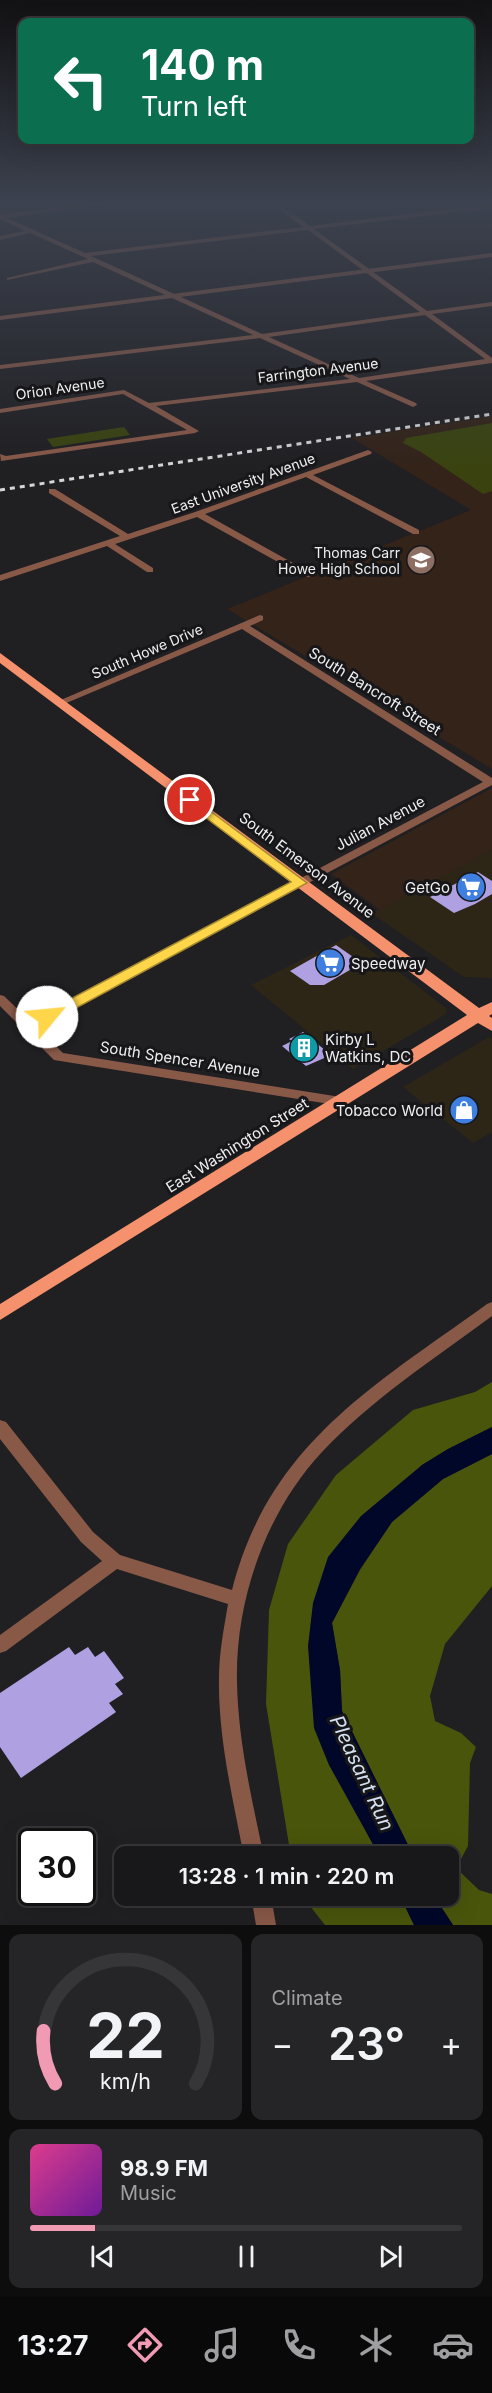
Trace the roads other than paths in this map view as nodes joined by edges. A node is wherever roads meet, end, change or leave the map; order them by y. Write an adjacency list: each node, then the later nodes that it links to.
1 (159, 290): 4 (street)
2 (221, 290): 4 (street)
3 (394, 290): 6 (street)
4 (173, 296): 7 (street); 8 (street)
5 (492, 304): 6 (street)
6 (426, 313): 8 (street); 9 (street)
7 (0, 318)
8 (260, 336): 10 (street); 11 (street)
9 (492, 360): 11 (street, Farrington Avenue)
10 (0, 367)
11 (356, 380): 12 (street, Farrington Avenue); 13 (street)
12 (148, 405): 14 (street, Orion Avenue); 16 (street)
13 (413, 405)
14 (0, 411)
15 (368, 452): 17 (street, East University Avenue)
16 (2, 457)
17 (308, 475): 19 (street, East University Avenue); 20 (street)
18 (52, 490): 21 (street)
19 (198, 514): 21 (street, East University Avenue); 24 (street)
20 (416, 532)
21 (127, 537): 22 (street, East University Avenue)
22 (108, 543): 23 (street); 25 (street, East University Avenue)
23 (150, 570)
24 (308, 575)
25 (0, 578)
26 (260, 618): 27 (street, South Howe Drive)
27 (244, 626): 29 (street, South Howe Drive); 30 (street, South Bancroft Street)
28 (0, 657): 29 (main road, South Emerson Avenue)
29 (60, 702): 31 (main road, South Emerson Avenue)
30 (491, 782): 31 (street, Julian Avenue)
31 (300, 883): 33 (main road, South Emerson Avenue); 34 (street, Julian Avenue)
32 (0, 999): 34 (street, South Spencer Avenue)
33 (487, 1016): 35 (main road, East Washington Street)
34 (28, 1027): 35 (street, South Spencer Avenue)
35 (342, 1101): 37 (main road, East Washington Street)
36 (492, 1308): 40 (street)
37 (0, 1313)
38 (0, 1427): 39 (street)
39 (116, 1561): 40 (street); 41 (street)
40 (237, 1599): 42 (street)
41 (0, 1644)
42 (252, 1846)
43 (263, 1906): 44 (street)
44 (266, 1925)

